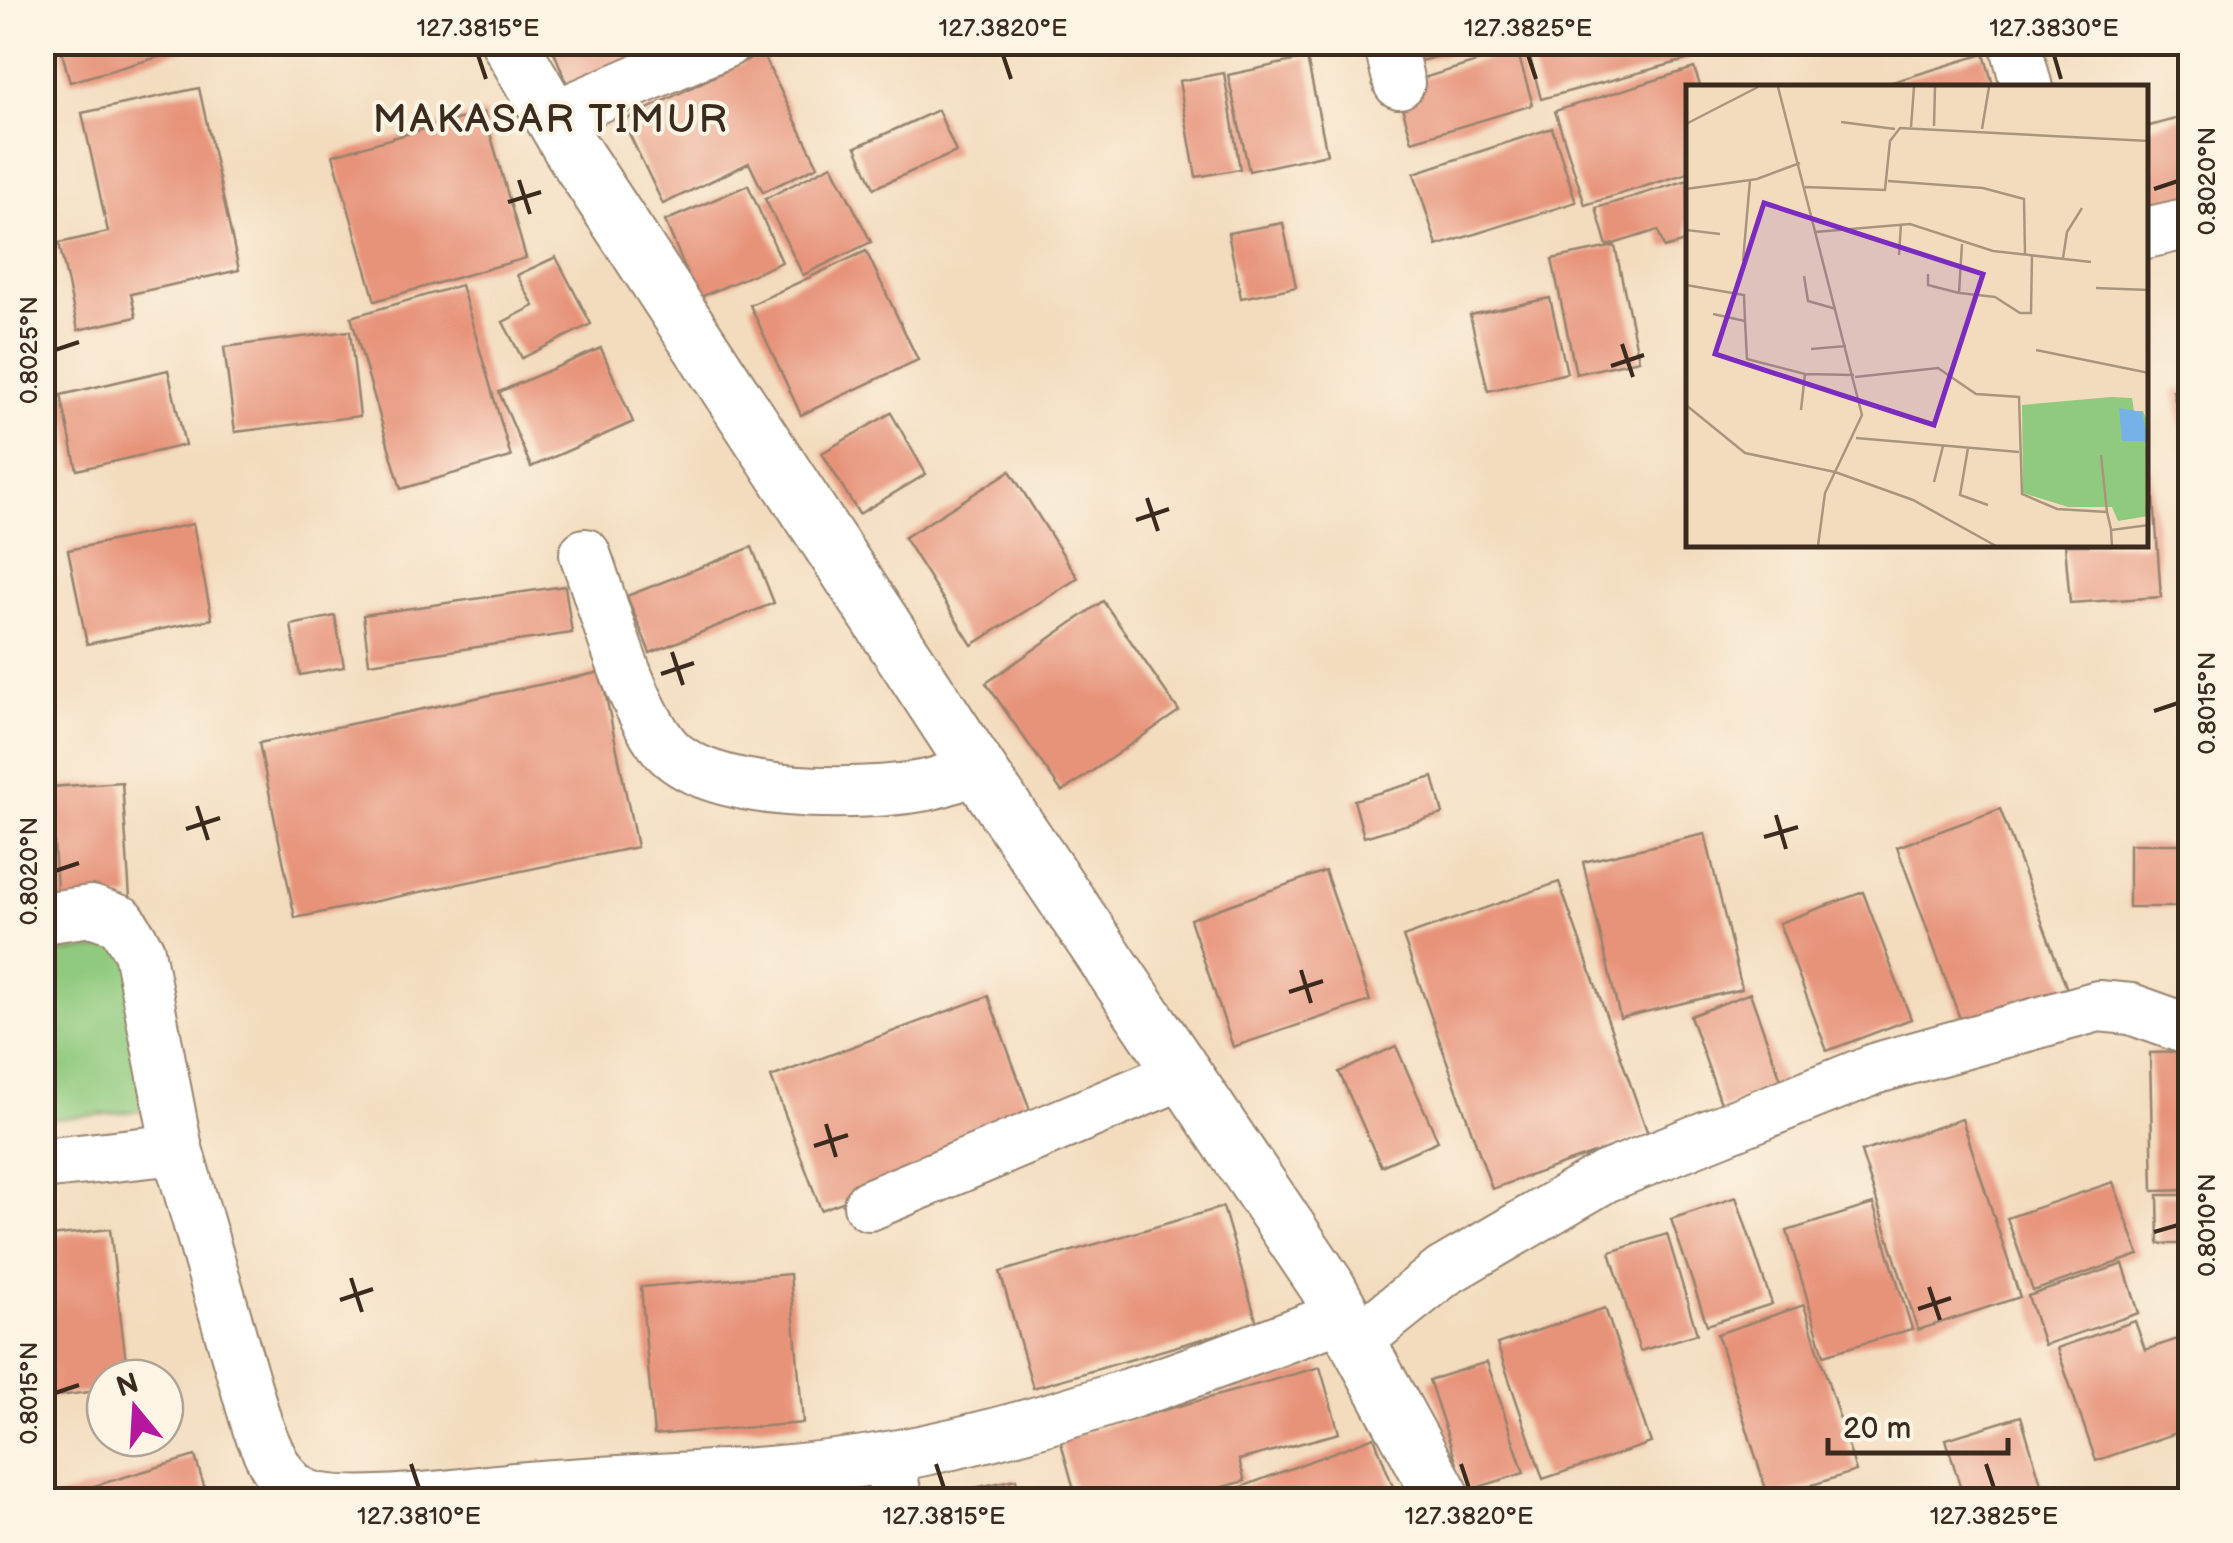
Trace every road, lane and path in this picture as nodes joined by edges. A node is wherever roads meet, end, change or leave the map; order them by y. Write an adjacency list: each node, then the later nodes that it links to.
1 (508, 42): 5 (street)
2 (726, 42): 5 (street)
3 (2015, 42): 4 (street)
4 (2026, 85)
5 (552, 117): 9 (street)
6 (2190, 223): 7 (street)
7 (2148, 233)
8 (585, 554): 9 (street)
9 (978, 770): 12 (street)
10 (42, 918): 13 (street)
11 (2190, 1030): 16 (street)
12 (1185, 1074): 15 (street); 16 (street)
13 (177, 1148): 14 (street); 17 (street)
14 (42, 1164)
15 (869, 1204)
16 (1351, 1328): 17 (street); 18 (street)
17 (892, 1479)
18 (1444, 1500)

